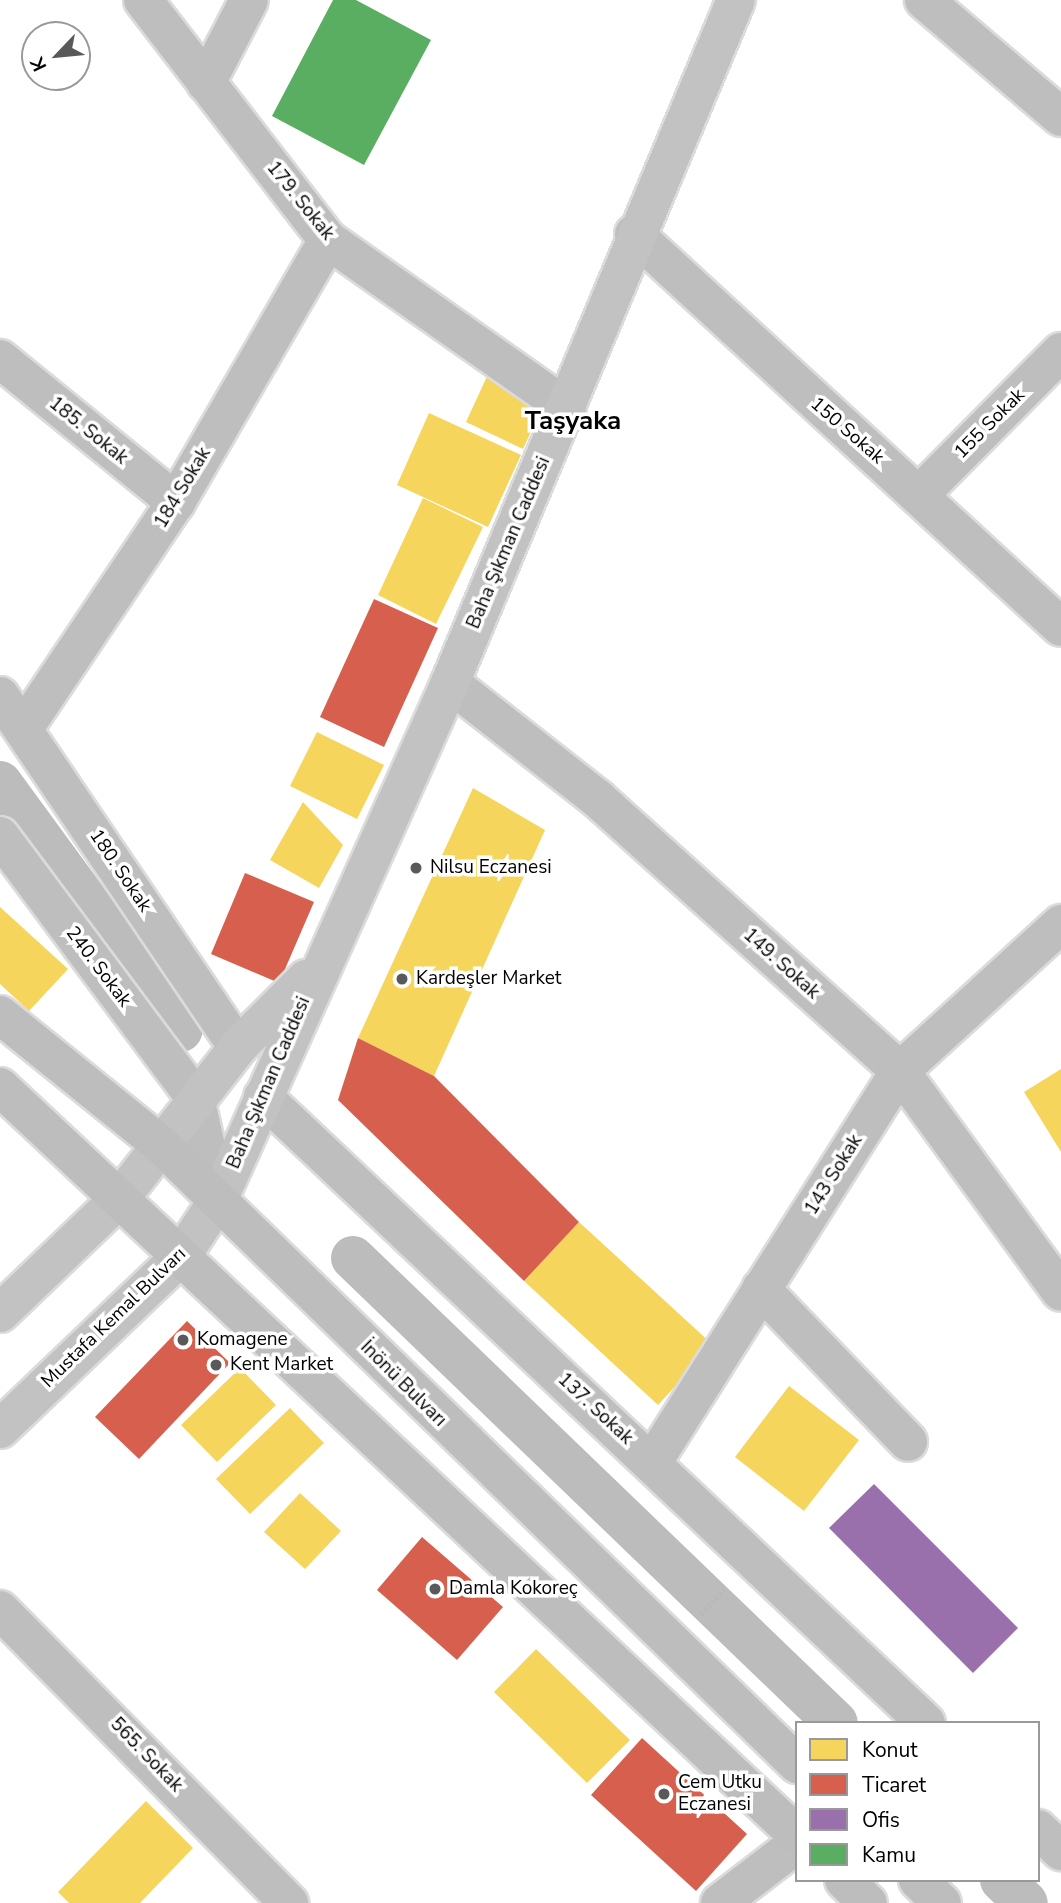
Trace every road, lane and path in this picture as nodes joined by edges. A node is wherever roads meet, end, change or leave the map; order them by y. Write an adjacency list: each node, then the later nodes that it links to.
1 (143, 0): 5 (street, 179. Sokak)
2 (249, 0): 5 (street)
3 (736, 0): 7 (main road, Baha Şıkman Caddesi)
4 (924, 0): 6 (street)
5 (206, 83): 8 (street, 179. Sokak)
6 (1061, 117)
7 (634, 233): 11 (main road, Baha Şıkman Caddesi); 12 (street, 150 Sokak)
8 (328, 240): 11 (street, 179. Sokak); 13 (street, 184 Sokak)
9 (1061, 352): 12 (street, 155 Sokak)
10 (0, 359): 13 (street, 185. Sokak)
11 (567, 408): 15 (main road, Baha Şıkman Caddesi)
12 (919, 495): 14 (street, 150 Sokak)
13 (176, 502): 17 (street, 184 Sokak)
14 (1061, 627)
15 (450, 683): 20 (main road, Baha Şıkman Caddesi); 23 (street, 149. Sokak)
16 (0, 696): 17 (street, 180. Sokak)
17 (24, 728): 22 (street, 180. Sokak)
18 (0, 836): 26 (street, 240. Sokak)
19 (1061, 924): 23 (street, 143 Sokak)
20 (320, 965): 22 (main road, Baha Şıkman Caddesi); 25 (main road, Baha Şıkman Caddesi)
21 (0, 1015): 27 (main road, İnönü Bulvarı)
22 (238, 1047): 26 (main road, Baha Şıkman Caddesi)
23 (900, 1071): 31 (street, 143 Sokak); 32 (street, 149. Sokak)
24 (0, 1087): 28 (main road)
25 (262, 1097): 29 (main road, Baha Şıkman Caddesi); 36 (street, 137. Sokak)
26 (195, 1098): 27 (main road, Baha Şıkman Caddesi); 29 (street)
27 (161, 1145): 28 (main road); 29 (main road, İnönü Bulvarı)
28 (121, 1197): 30 (main road); 33 (main road)
29 (218, 1200): 30 (main road, Mustafa Kemal Bulvarı); 41 (main road, İnönü Bulvarı)
30 (182, 1255): 34 (main road, Mustafa Kemal Bulvarı); 43 (main road)
31 (761, 1289): 35 (street); 36 (street, 143 Sokak)
32 (1061, 1292)
33 (0, 1313)
34 (0, 1429)
35 (908, 1442)
36 (652, 1463): 40 (street, 137. Sokak)
37 (729, 1584): 39 (path)
38 (0, 1610): 48 (street, 565. Sokak)
39 (697, 1618)
40 (924, 1721)
41 (795, 1763)
42 (1040, 1831): 45 (street)
43 (795, 1833)
44 (795, 1846): 49 (street)
45 (1061, 1851)
46 (846, 1882): 50 (main road)
47 (920, 1882): 51 (main road)
48 (289, 1903)
49 (720, 1903)
50 (868, 1903)
51 (942, 1903)

